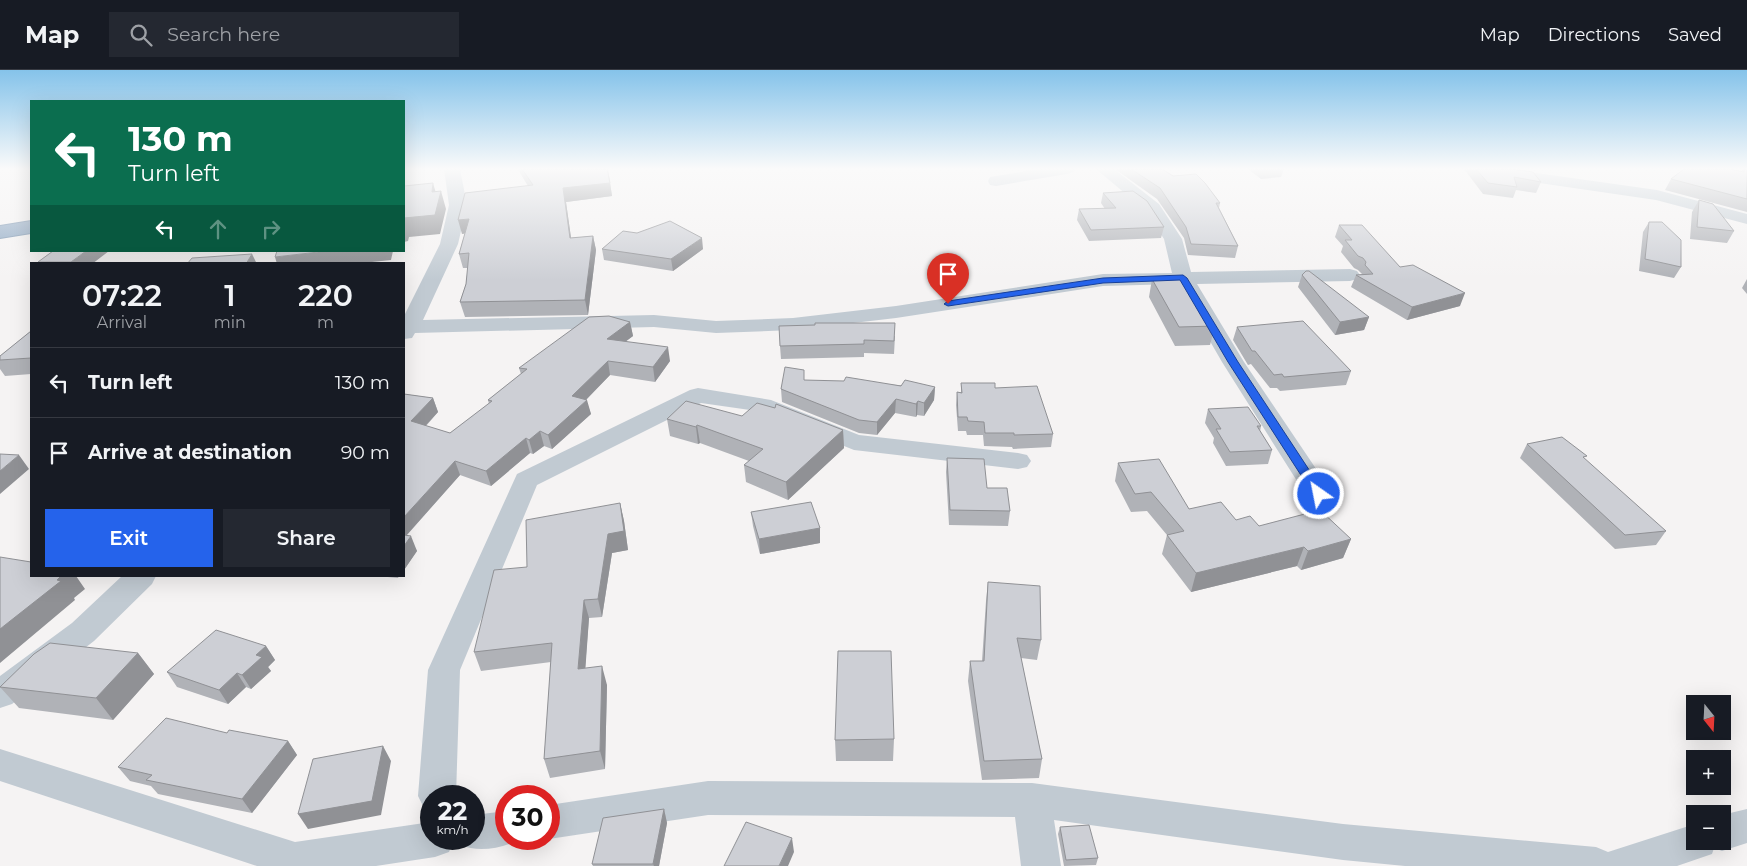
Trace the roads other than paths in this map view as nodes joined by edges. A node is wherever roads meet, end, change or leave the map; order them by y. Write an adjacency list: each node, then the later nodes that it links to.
1 (458, 206): 11 (street)
2 (1152, 206): 10 (street)
3 (1699, 206): 4 (street)
4 (1747, 219)
5 (30, 220): 6 (highway)
6 (0, 225)
7 (30, 227): 8 (highway)
8 (0, 232)
9 (1350, 275): 10 (street)
10 (1183, 278): 11 (street); 13 (street)
11 (406, 330)
12 (1018, 461): 17 (street)
13 (1319, 494)
14 (141, 577): 15 (street)
15 (0, 694)
16 (0, 765): 24 (street)
17 (438, 785)
18 (1032, 800): 19 (street); 25 (street); 26 (street)
19 (560, 820)
20 (1747, 826): 21 (street)
21 (1731, 830)
22 (420, 842): 24 (street)
23 (1686, 845): 27 (street)
24 (294, 863)
25 (1041, 866)
26 (1596, 866)
27 (1621, 866)

